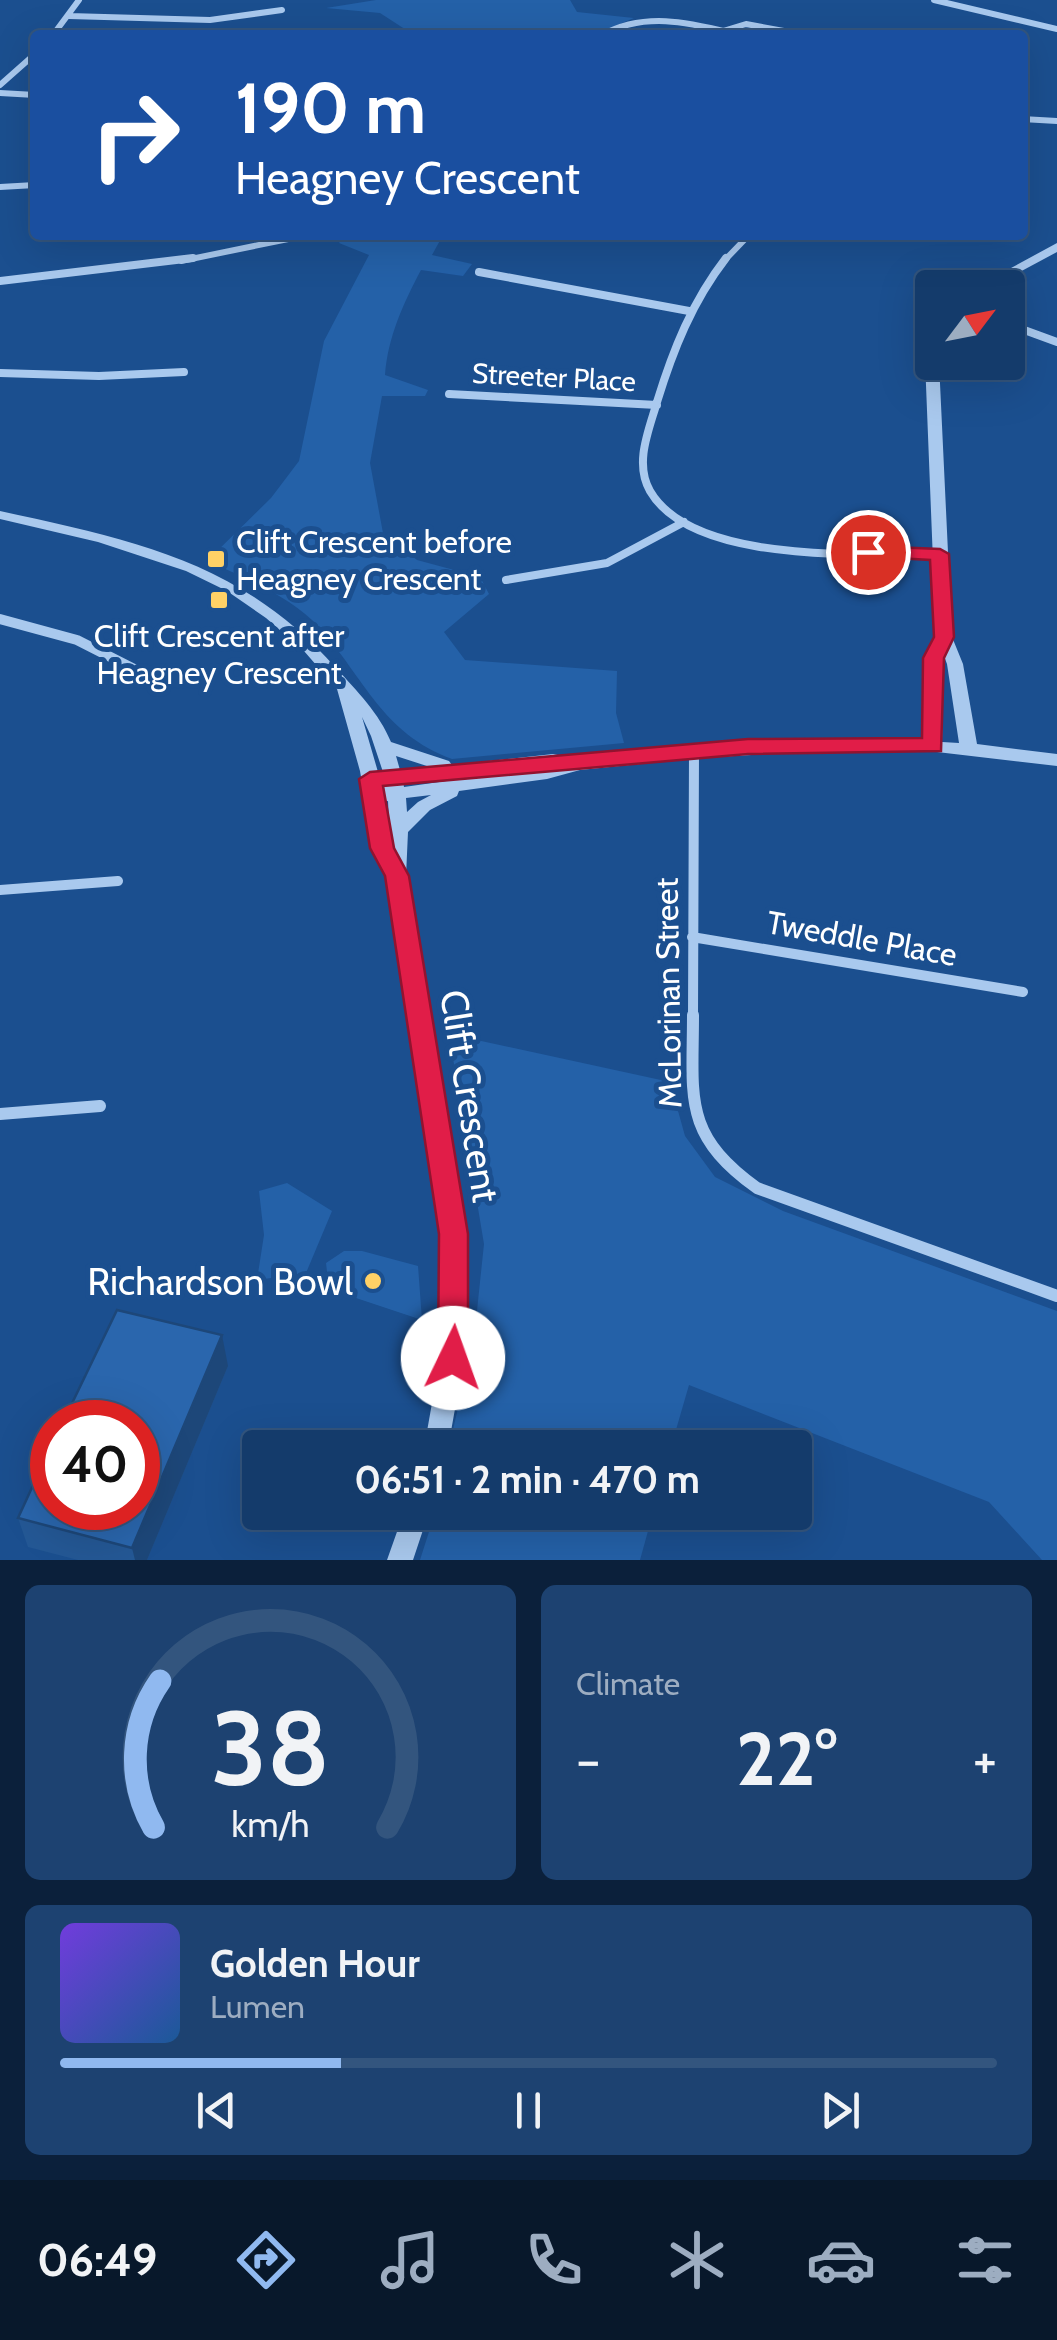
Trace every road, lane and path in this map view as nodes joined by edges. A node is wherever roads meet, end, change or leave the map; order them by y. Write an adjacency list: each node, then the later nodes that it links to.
1 (79, 0): 4 (street)
2 (934, 0): 5 (street)
3 (282, 10): 4 (street)
4 (68, 16): 6 (street)
5 (1057, 29)
6 (57, 30)
7 (612, 30): 8 (street)
8 (714, 30)
9 (725, 30): 10 (street)
10 (779, 30)
11 (30, 58): 12 (street)
12 (0, 85)
13 (0, 93): 14 (street)
14 (30, 96)
15 (1028, 119): 16 (street)
16 (1057, 121)
17 (30, 185): 18 (street)
18 (0, 188)
19 (283, 240): 24 (street)
20 (745, 240): 25 (street)
21 (1057, 247): 22 (street)
22 (1014, 270)
23 (480, 272): 25 (street)
24 (0, 281)
25 (689, 311): 32 (street)
26 (1025, 330): 27 (street)
27 (1057, 342)
28 (184, 372): 29 (street)
29 (0, 373)
30 (933, 380): 35 (street)
31 (448, 394): 32 (street, Streeter Place)
32 (656, 405): 34 (street)
33 (0, 515): 40 (street, Clift Crescent)
34 (684, 522): 35 (street); 36 (street)
35 (940, 554): 38 (street)
36 (506, 580)
37 (0, 619): 39 (street)
38 (944, 637): 42 (street); 43 (street)
39 (136, 670)
40 (345, 688): 41 (street, Clift Crescent); 48 (street, Clift Crescent)
41 (382, 744): 46 (street); 47 (street, Clift Crescent)
42 (933, 746): 43 (street); 44 (street)
43 (969, 748): 45 (street)
44 (694, 752): 46 (street); 53 (street, McLorinan Street)
45 (1057, 760)
46 (474, 776): 47 (street); 49 (street)
47 (392, 786): 48 (street); 49 (street, Clift Crescent)
48 (372, 788): 50 (street, Clift Crescent)
49 (400, 830): 50 (street, Clift Crescent)
50 (397, 876): 58 (street, Clift Crescent)
51 (118, 882): 52 (street)
52 (0, 890)
53 (692, 937): 54 (street, Tweddle Place); 57 (street, McLorinan Street)
54 (1023, 992)
55 (100, 1106): 56 (street)
56 (0, 1114)
57 (1057, 1296)
58 (439, 1430)
59 (411, 1530): 60 (street)
60 (400, 1560)

